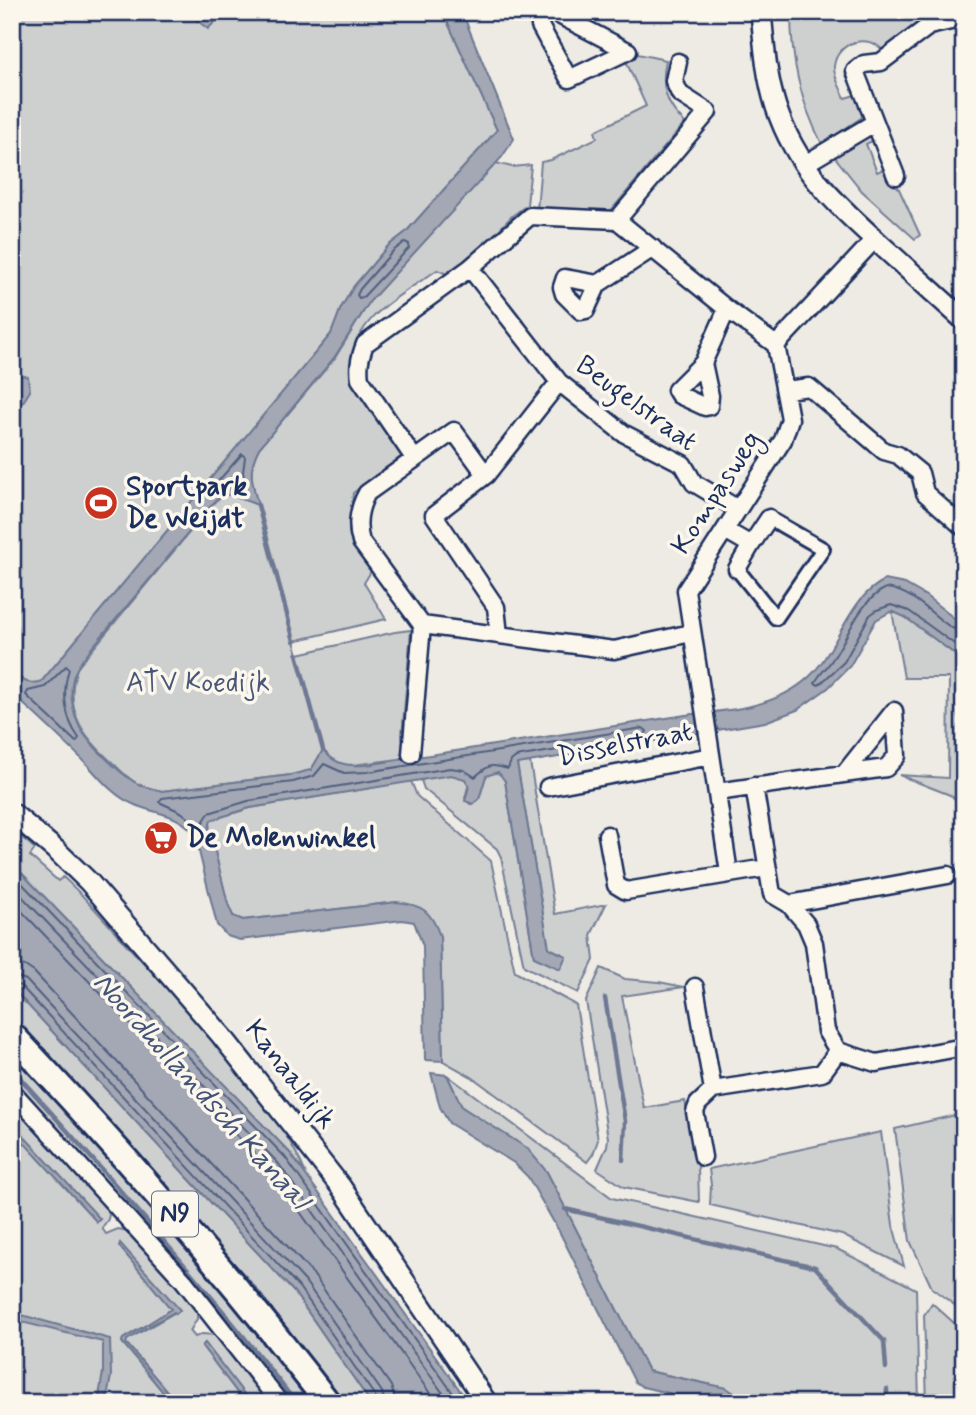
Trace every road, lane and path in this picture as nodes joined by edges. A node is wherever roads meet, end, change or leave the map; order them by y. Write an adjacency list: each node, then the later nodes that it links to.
1 (542, 12): 2 (street)
2 (553, 12)
3 (761, 12): 7 (street)
4 (964, 18): 6 (street)
5 (678, 62): 9 (street)
6 (874, 123): 7 (street); 8 (street)
7 (805, 164): 10 (street)
8 (896, 176)
9 (617, 220): 11 (street); 12 (street)
10 (874, 239): 15 (street); 16 (street)
11 (653, 248): 13 (street); 14 (street)
12 (470, 268): 18 (street, Beugelstraat); 20 (street)
13 (598, 284)
14 (727, 309): 16 (street); 17 (street)
15 (964, 320)
16 (776, 345): 19 (street, Kompasweg)
17 (703, 363)
18 (559, 382): 21 (street); 22 (street, Beugelstraat)
19 (786, 390): 22 (street, Kompasweg); 24 (street)
20 (414, 458): 21 (street); 28 (street)
21 (486, 475): 30 (street)
22 (738, 509): 25 (street, Kompasweg)
23 (769, 518): 26 (street); 27 (street)
24 (964, 528)
25 (725, 530): 26 (street); 29 (street, Kompasweg)
26 (751, 545): 27 (street)
27 (737, 569)
28 (422, 625): 30 (street); 31 (street)
29 (691, 633): 30 (street); 32 (street, Kompasweg)
30 (499, 635)
31 (411, 754)
32 (711, 756): 35 (street, Disselstraat); 36 (street)
33 (844, 774): 34 (street)
34 (754, 786): 36 (street); 39 (street)
35 (548, 787)
36 (717, 792): 40 (street)
37 (12, 813): 52 (street, Kanaaldijk)
38 (607, 835): 40 (street)
39 (766, 868): 40 (street); 42 (street)
40 (729, 873)
41 (948, 876): 42 (street)
42 (789, 904): 46 (street)
43 (695, 986): 47 (street)
44 (12, 1035): 51 (main road, N9)
45 (964, 1047): 46 (street)
46 (838, 1052): 47 (street)
47 (713, 1090): 49 (street)
48 (12, 1091): 50 (street)
49 (703, 1157)
50 (280, 1403)
51 (328, 1403)
52 (487, 1403)

